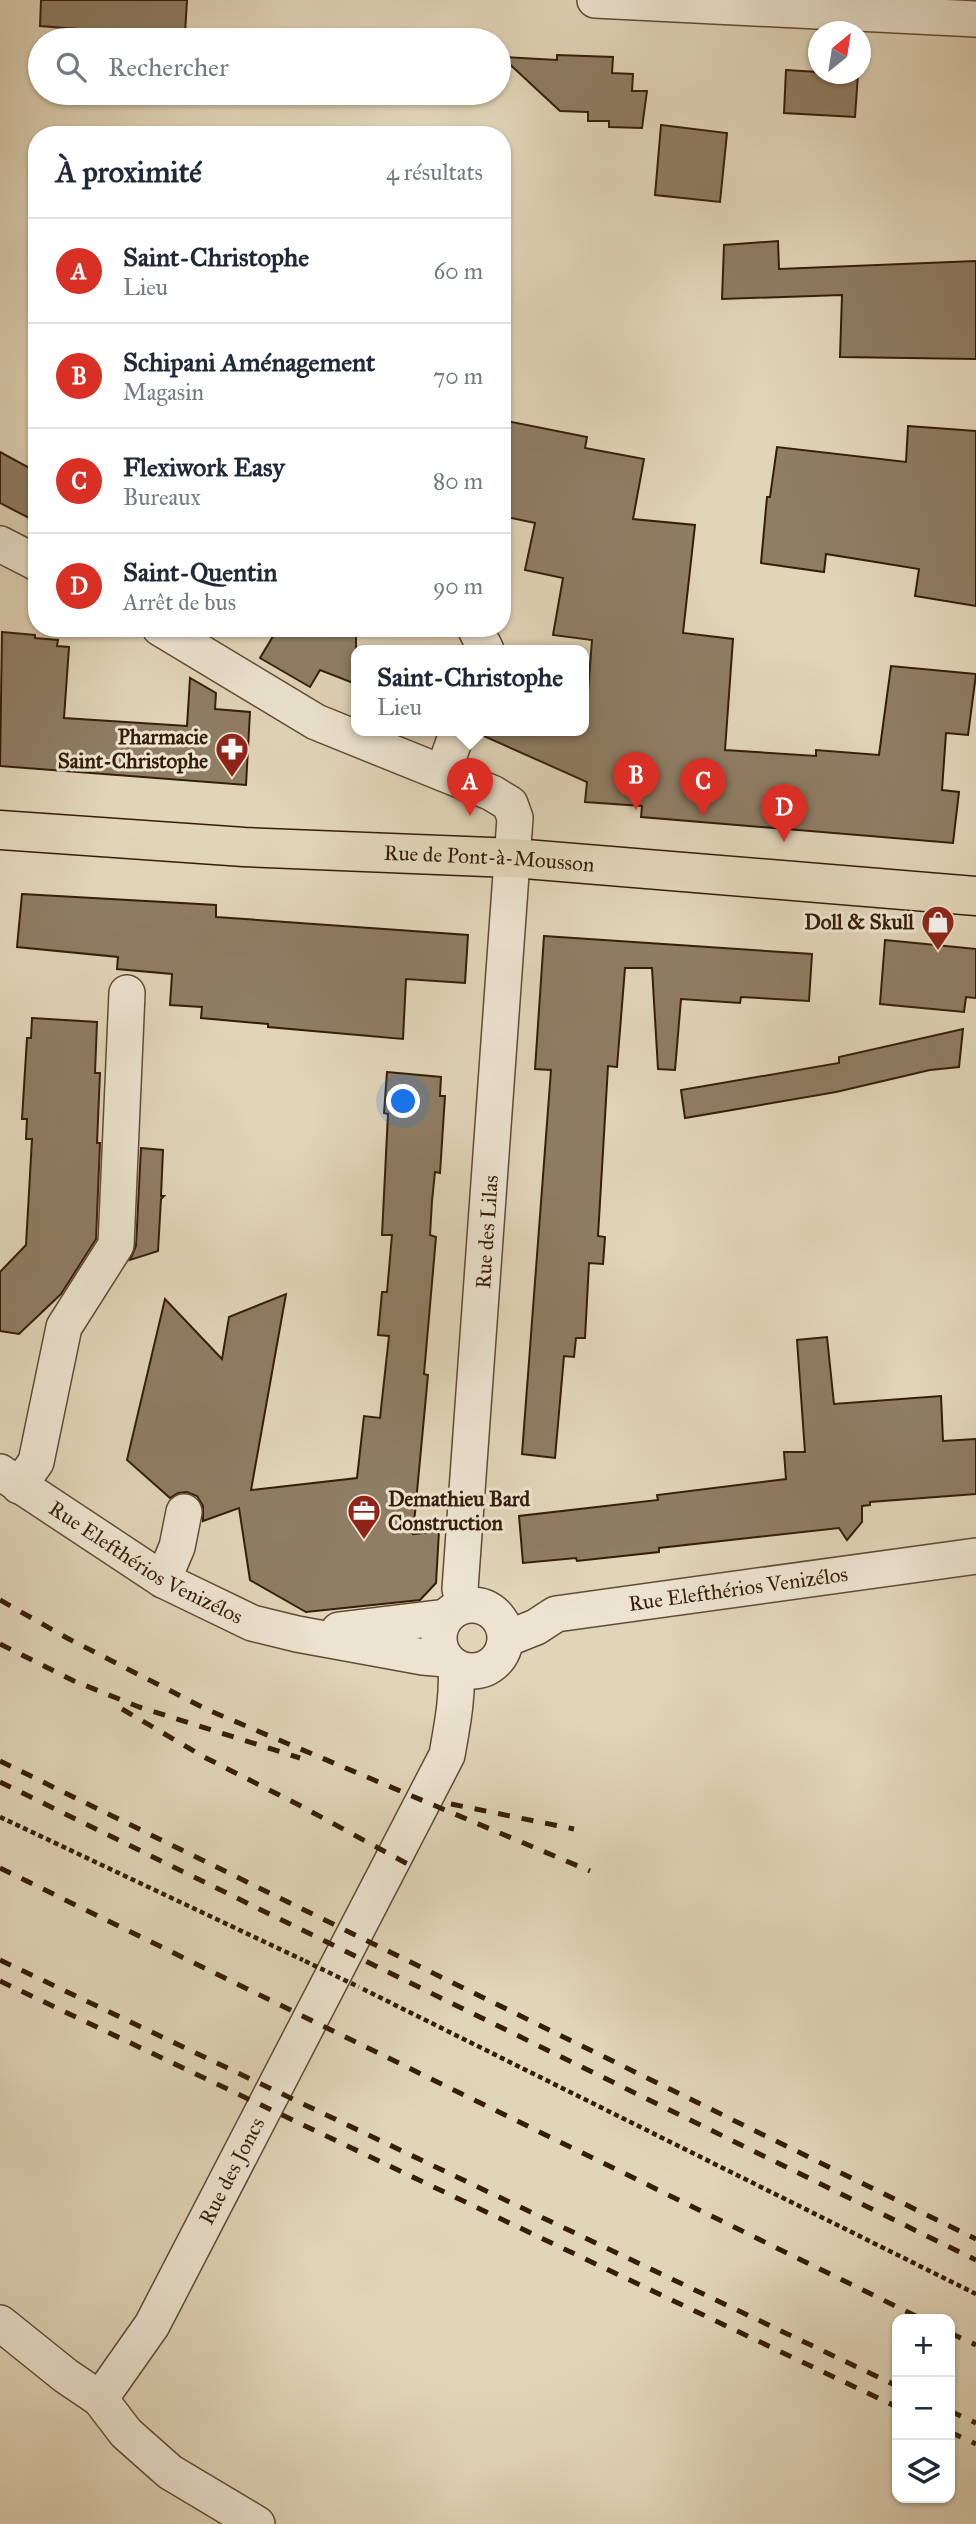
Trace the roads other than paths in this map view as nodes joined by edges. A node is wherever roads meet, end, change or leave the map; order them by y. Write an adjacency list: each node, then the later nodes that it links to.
1 (595, 0): 2 (street)
2 (729, 3): 3 (street)
3 (976, 19)
4 (0, 544): 5 (street)
5 (28, 558)
6 (175, 637): 8 (street)
7 (456, 736): 8 (street)
8 (443, 773): 10 (street, Rue des Lilas)
9 (0, 830): 10 (main road, Rue de Pont-à-Mousson)
10 (513, 858): 11 (main road, Rue de Pont-à-Mousson); 17 (street, Rue des Lilas)
11 (976, 896)
12 (127, 992): 13 (street)
13 (9, 1479): 16 (street, Rue Elefthérios Venizélos)
14 (184, 1512): 16 (street)
15 (976, 1556): 19 (street, Rue Elefthérios Venizélos)
16 (163, 1580): 18 (street, Rue Elefthérios Venizélos)
17 (455, 1611): 18 (street, Rue Elefthérios Venizélos); 19 (street); 20 (street)
18 (298, 1634): 20 (street, Rue Elefthérios Venizélos)
19 (506, 1639): 20 (street)
20 (463, 1665): 22 (street, Rue des Joncs)
21 (0, 2323): 22 (street)
22 (100, 2399): 23 (street)
23 (257, 2524)

